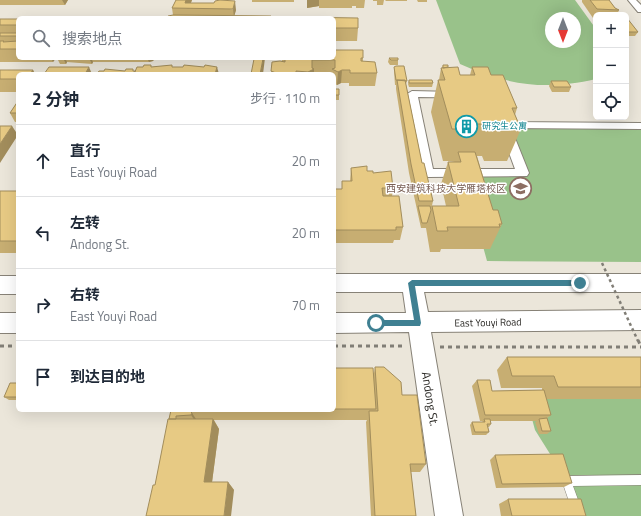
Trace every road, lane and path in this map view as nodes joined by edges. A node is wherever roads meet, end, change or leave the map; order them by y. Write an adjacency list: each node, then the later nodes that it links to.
1 (632, 0): 2 (street)
2 (641, 10)
3 (504, 125): 3 (street); 4 (street)
4 (641, 126)
5 (602, 262): 19 (path, bridge)
6 (336, 283): 7 (main road)
7 (412, 283): 8 (main road); 15 (main road, Andong St.)
8 (641, 283)
9 (0, 285): 10 (main road)
10 (16, 285)
11 (641, 320): 15 (main road, East Youyi Road)
12 (0, 323): 13 (main road)
13 (16, 323)
14 (336, 323): 15 (main road, East Youyi Road)
15 (420, 335): 18 (path); 19 (path); 21 (main road, Andong St.)
16 (0, 346): 17 (path)
17 (16, 346)
18 (336, 346)
19 (641, 347)
20 (641, 480): 22 (lane)
21 (449, 516)
22 (579, 516)

